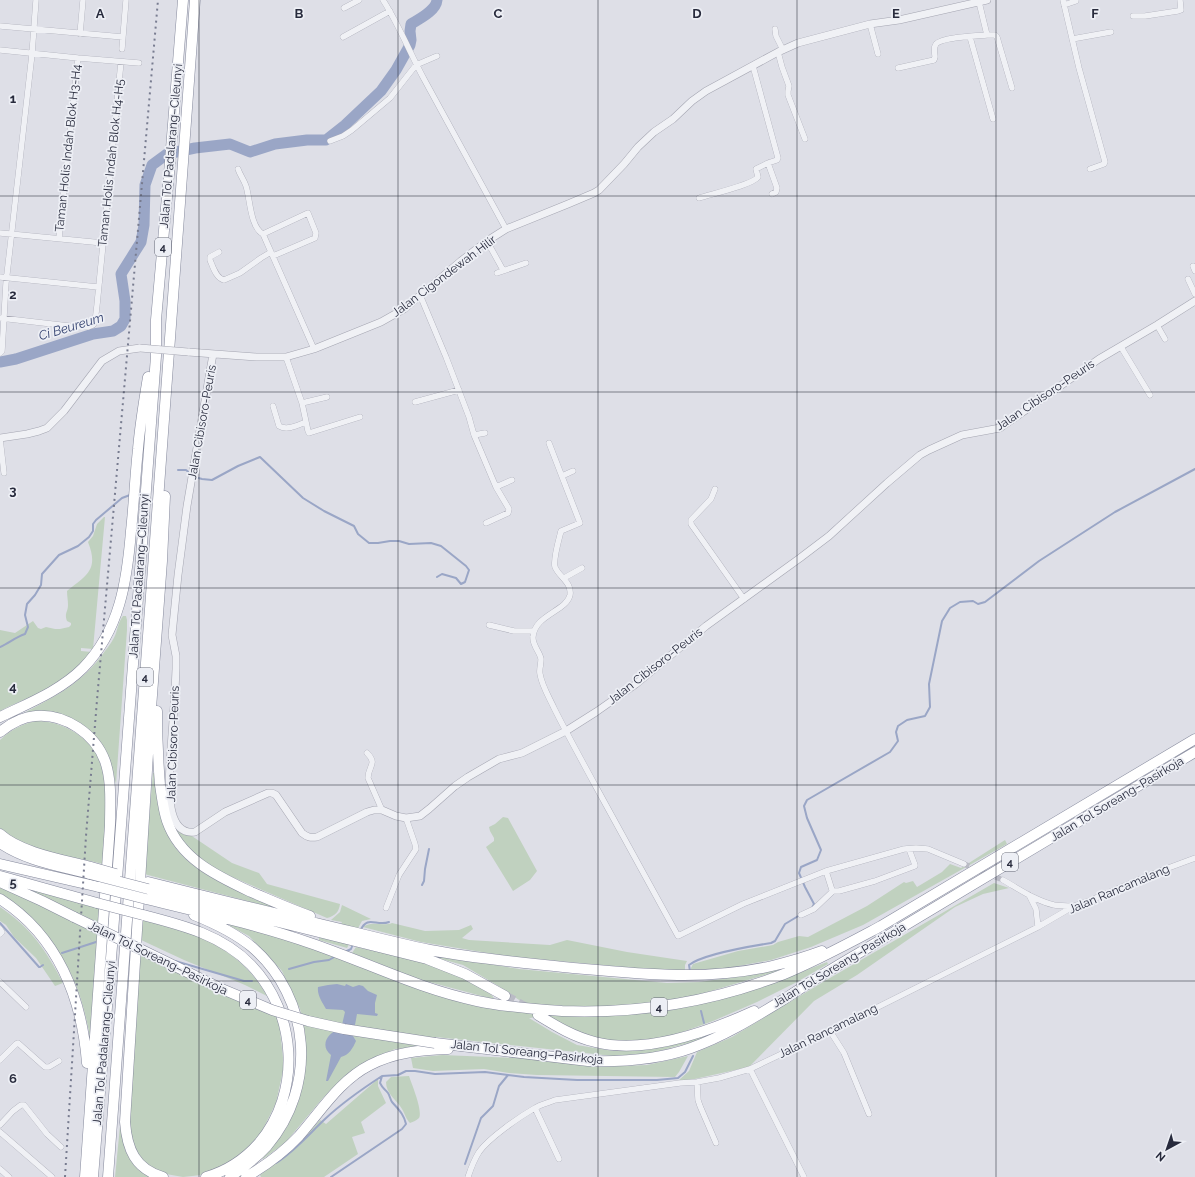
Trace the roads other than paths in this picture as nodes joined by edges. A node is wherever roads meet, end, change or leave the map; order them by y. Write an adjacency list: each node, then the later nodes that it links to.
1 (36, 0): 18 (street)
2 (83, 0): 21 (street)
3 (126, 0): 23 (street)
4 (183, 0): 68 (highway, Jalan Tol Padalarang–Cileunyi / 4)
5 (195, 0): 81 (highway, Jalan Tol Padalarang–Cileunyi / 4)
6 (359, 0): 13 (street)
7 (383, 0): 14 (street)
8 (987, 0): 11 (street, Jalan Cigondewah Hilir)
9 (1076, 0): 12 (street)
10 (1180, 0): 15 (street)
11 (979, 2): 16 (street, Jalan Cigondewah Hilir); 22 (street)
12 (1063, 3): 26 (street)
13 (344, 8)
14 (390, 11): 24 (street); 36 (street)
15 (1133, 16)
16 (870, 24): 29 (street, Jalan Cigondewah Hilir); 31 (street)
17 (0, 26): 18 (street)
18 (34, 27): 21 (street); 30 (street)
19 (775, 29): 29 (street)
20 (1111, 32): 26 (street)
21 (80, 34): 23 (street)
22 (987, 35): 25 (street); 39 (street)
23 (123, 37): 27 (street)
24 (344, 37)
25 (970, 37): 38 (street); 40 (street)
26 (1072, 39): 45 (street)
27 (122, 49)
28 (0, 50): 30 (street)
29 (780, 51): 37 (street, Jalan Cigondewah Hilir); 41 (street)
30 (32, 54): 33 (street); 50 (street)
31 (878, 54)
32 (437, 56): 36 (street)
33 (78, 58): 34 (street); 52 (street, Taman Holis Indah Blok H3-H4)
34 (121, 62): 35 (street); 54 (street, Taman Holis Indah Blok H4-H5)
35 (139, 63)
36 (416, 65): 42 (street); 48 (street)
37 (753, 66): 43 (street); 48 (street, Jalan Cigondewah Hilir)
38 (898, 68)
39 (1012, 88)
40 (993, 119)
41 (805, 139)
42 (330, 141)
43 (768, 163): 46 (street); 47 (street)
44 (238, 169): 51 (street)
45 (1090, 169)
46 (772, 194)
47 (699, 198)
48 (506, 229): 53 (street, Jalan Cigondewah Hilir)
49 (0, 233): 50 (street)
50 (11, 234): 52 (street); 61 (street)
51 (263, 234): 56 (street); 56 (street)
52 (59, 238): 54 (street)
53 (487, 241): 58 (street); 65 (street, Jalan Cigondewah Hilir)
54 (103, 243): 63 (street, Taman Holis Indah Blok H4-H5)
55 (219, 252): 56 (street)
56 (272, 254): 72 (street)
57 (526, 263): 58 (street)
58 (503, 270): 59 (street)
59 (497, 273)
60 (0, 277): 61 (street)
61 (6, 278): 63 (street); 67 (street)
62 (1188, 279): 64 (street)
63 (98, 287): 67 (street, Taman Holis Indah Blok H4-H5)
64 (1195, 294)
65 (420, 295): 72 (street, Jalan Cigondewah Hilir); 76 (street)
66 (1195, 301): 69 (street, Jalan Cibisoro-Peuris)
67 (2, 318): 73 (street)
68 (156, 320): 102 (highway); 160 (highway, Jalan Tol Padalarang–Cileunyi / 4)
69 (1157, 325): 70 (street); 71 (street, Jalan Cibisoro-Peuris)
70 (1165, 340)
71 (1121, 346): 77 (street); 98 (street, Jalan Cibisoro-Peuris)
72 (314, 349): 75 (street, Jalan Cigondewah Hilir)
73 (0, 353)
74 (213, 354): 75 (street, Jalan Cigondewah Hilir); 87 (street, Jalan Cigondewah Hilir, bridge); 110 (street, Jalan Cibisoro-Peuris)
75 (286, 357): 80 (street)
76 (459, 390): 79 (street); 86 (street)
77 (1150, 395)
78 (327, 397): 80 (street)
79 (415, 402)
80 (302, 403): 84 (street)
81 (164, 405): 99 (highway); 161 (highway, Jalan Tol Padalarang–Cileunyi / 4)
82 (273, 406): 84 (street)
83 (360, 417): 84 (street)
84 (306, 422)
85 (485, 433): 86 (street)
86 (474, 435): 93 (street)
87 (0, 438): 90 (street)
88 (549, 443): 91 (street)
89 (573, 471): 91 (street)
90 (4, 473)
91 (562, 476): 97 (street)
92 (512, 480): 93 (street)
93 (496, 487): 95 (street)
94 (715, 489): 98 (street)
95 (486, 523)
96 (582, 568): 97 (street)
97 (564, 578): 101 (street)
98 (744, 599): 105 (street, Jalan Cibisoro-Peuris)
99 (158, 607): 133 (highway); 162 (highway)
100 (489, 625): 101 (street)
101 (534, 631): 105 (street)
102 (30, 703): 103 (highway); 104 (highway)
103 (0, 717)
104 (0, 722)
105 (566, 731): 111 (street, Jalan Cibisoro-Peuris); 119 (street)
106 (0, 732): 150 (highway)
107 (1195, 739): 130 (highway, Jalan Tol Soreang–Pasirkoja / 4)
108 (1195, 752): 136 (highway, Jalan Tol Soreang–Pasirkoja / 4)
109 (367, 753): 110 (street)
110 (382, 810): 111 (street)
111 (406, 818): 128 (street)
112 (0, 834): 118 (highway)
113 (0, 843): 118 (highway)
114 (909, 849): 117 (street); 119 (street); 123 (street)
115 (1195, 858): 127 (street, Jalan Rancamalang)
116 (0, 864): 124 (highway, Jalan Tol Soreang–Pasirkoja / 4, bridge)
117 (964, 864)
118 (91, 871): 124 (highway, bridge)
119 (826, 871): 123 (street)
120 (0, 876): 163 (highway, bridge)
121 (1003, 880): 125 (street)
122 (0, 882): 142 (highway, Jalan Tol Soreang–Pasirkoja / 4, bridge)
123 (833, 891): 129 (street)
124 (147, 892): 130 (highway, Jalan Tol Soreang–Pasirkoja / 4); 133 (highway); 164 (highway)
125 (1029, 895): 127 (street); 131 (street)
126 (0, 899): 150 (highway)
127 (1074, 906): 131 (street, Jalan Rancamalang)
128 (386, 908)
129 (801, 915)
130 (881, 926): 135 (highway)
131 (1038, 927): 141 (street, Jalan Rancamalang)
132 (0, 929): 134 (street)
133 (335, 930): 135 (highway); 135 (highway)
134 (0, 934)
135 (428, 955): 138 (highway)
136 (826, 972): 140 (highway); 142 (highway, Jalan Tol Soreang–Pasirkoja / 4)
137 (0, 982): 139 (street)
138 (505, 996)
139 (26, 1007)
140 (538, 1015)
141 (830, 1031): 145 (street, Jalan Rancamalang); 148 (street)
142 (437, 1046): 156 (highway)
143 (0, 1060): 144 (street)
144 (59, 1061)
145 (750, 1069): 146 (street, Jalan Rancamalang); 166 (street)
146 (697, 1082): 147 (street, Jalan Rancamalang); 152 (street)
147 (535, 1108): 154 (street); 165 (street, Jalan Rancamalang)
148 (869, 1114)
149 (0, 1125): 153 (street)
150 (88, 1126): 159 (highway)
151 (0, 1132): 158 (street)
152 (716, 1143)
153 (61, 1147)
154 (559, 1159)
155 (0, 1169): 157 (street)
156 (249, 1175)
157 (9, 1177)
158 (52, 1177)
159 (85, 1177)
160 (93, 1177)
161 (108, 1177)
162 (163, 1177)
163 (206, 1177)
164 (230, 1177)
165 (468, 1177)
166 (804, 1177)

